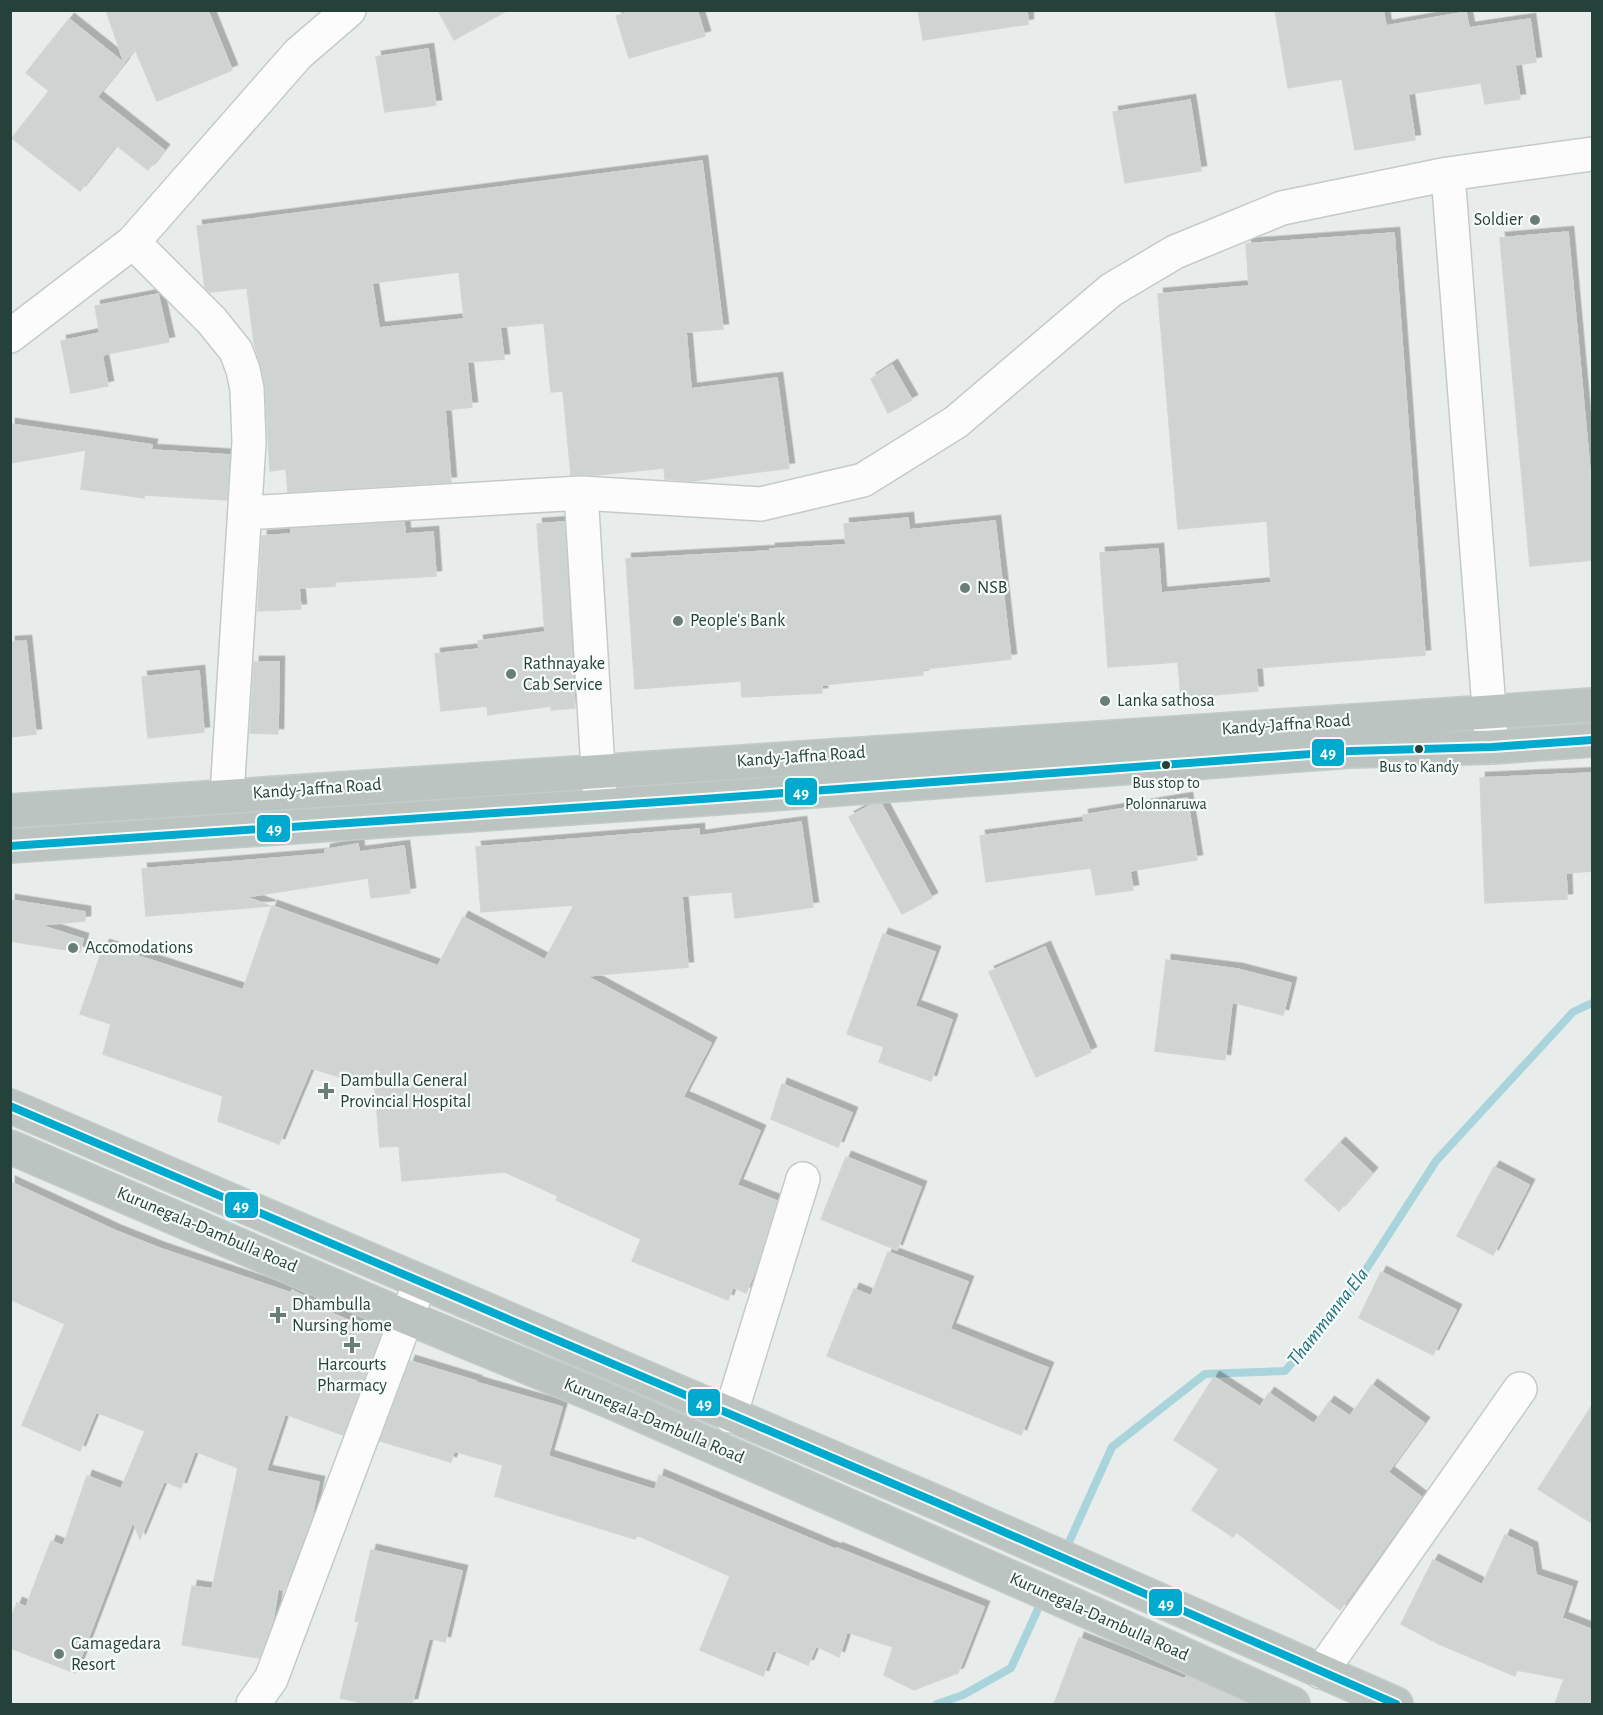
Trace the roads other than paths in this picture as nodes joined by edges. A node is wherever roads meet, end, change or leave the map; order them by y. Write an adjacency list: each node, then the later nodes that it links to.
1 (350, 10): 4 (street)
2 (1593, 154): 3 (street)
3 (1448, 174): 6 (street); 9 (street)
4 (133, 242): 5 (street); 7 (street)
5 (10, 336)
6 (581, 493): 7 (street); 13 (street)
7 (244, 513): 14 (street)
8 (1593, 705): 9 (highway, Kandy-Jaffna Road)
9 (1490, 712): 11 (street); 12 (highway, Kandy-Jaffna Road)
10 (1593, 740): 11 (highway, Kandy-Jaffna Road)
11 (1492, 747): 15 (highway, Kandy-Jaffna Road)
12 (700, 763): 13 (highway, Kandy-Jaffna Road); 15 (highway)
13 (597, 771): 14 (highway, Kandy-Jaffna Road); 16 (street)
14 (227, 795): 17 (highway, Kandy-Jaffna Road)
15 (704, 799): 16 (highway, Kandy-Jaffna Road)
16 (600, 806): 18 (highway, Kandy-Jaffna Road)
17 (10, 811)
18 (10, 846)
19 (10, 1106): 22 (highway, Kurunegala-Dambulla Road)
20 (10, 1147): 23 (highway, Kurunegala-Dambulla Road)
21 (803, 1179): 27 (street)
22 (267, 1215): 23 (highway); 24 (highway, Kurunegala-Dambulla Road)
23 (254, 1250): 25 (highway, Kurunegala-Dambulla Road)
24 (420, 1282): 25 (street); 27 (highway, Kurunegala-Dambulla Road)
25 (406, 1317): 29 (street); 30 (highway, Kurunegala-Dambulla Road)
26 (1520, 1389): 28 (street)
27 (730, 1416): 28 (highway, Kurunegala-Dambulla Road)
28 (1321, 1672): 31 (highway, Kurunegala-Dambulla Road)
29 (253, 1704)
30 (1293, 1704)
31 (1396, 1704)

